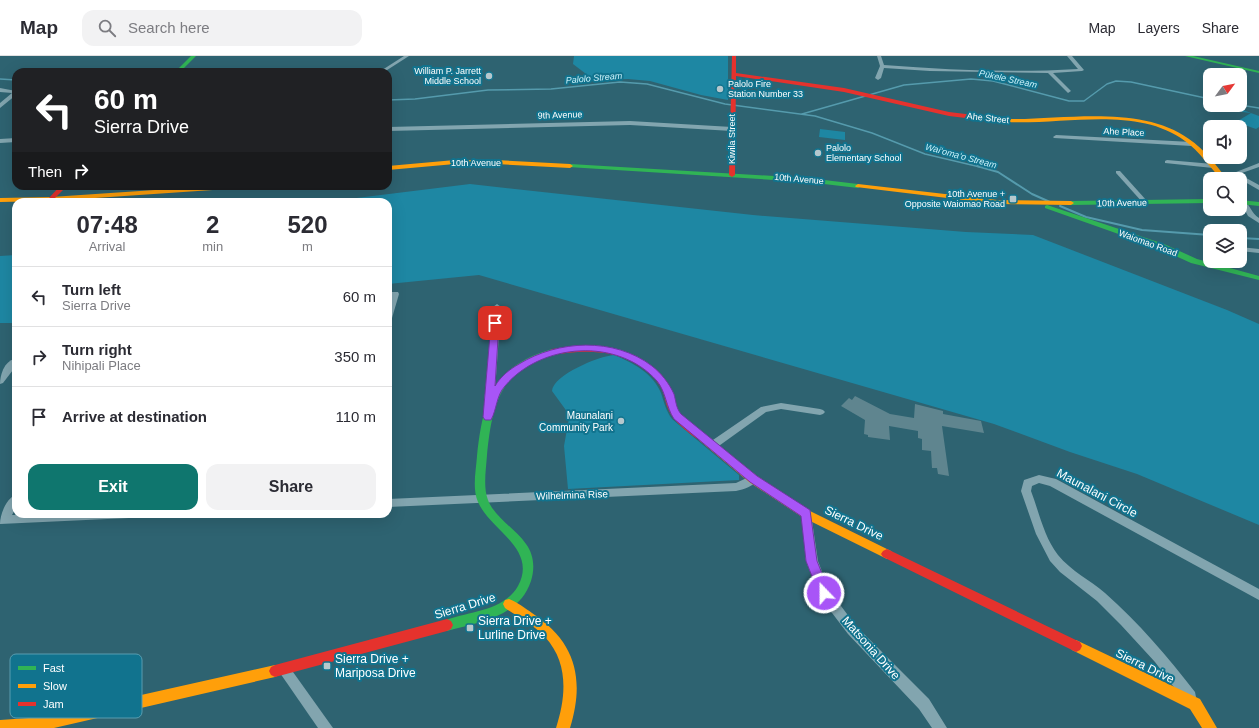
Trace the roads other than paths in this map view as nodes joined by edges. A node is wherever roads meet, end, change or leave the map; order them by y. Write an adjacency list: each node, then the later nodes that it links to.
1 (194, 56): 8 (street)
2 (407, 56): 9 (street)
3 (734, 56): 12 (street, Kiwila Street)
4 (879, 56): 7 (street)
5 (1069, 56): 10 (street)
6 (1187, 56): 11 (street)
7 (882, 66): 10 (street); 13 (street)
8 (182, 68)
9 (388, 68)
10 (1049, 72): 16 (street)
11 (1259, 72)
12 (734, 74): 20 (street, Kiwila Street); 24 (street, Ahe Street)
13 (878, 78)
14 (0, 90): 15 (street)
15 (12, 91)
16 (1068, 92)
17 (12, 96): 18 (street)
18 (0, 106)
19 (392, 129): 20 (street, 9th Avenue)
20 (732, 129): 31 (street, Kiwila Street)
21 (1056, 138): 24 (street, Ahe Place)
22 (0, 140): 23 (street)
23 (12, 140)
24 (1192, 144): 27 (street, Ahe Street)
25 (1167, 162): 27 (street)
26 (1259, 165): 32 (street)
27 (1213, 166): 30 (street, Ahe Street)
28 (392, 168): 31 (street, 10th Avenue)
29 (1118, 172): 40 (street)
30 (1218, 172)
31 (732, 175): 42 (street, 10th Avenue)
32 (1259, 188)
33 (60, 190): 35 (street)
34 (183, 190): 36 (street)
35 (52, 198)
36 (66, 198)
37 (0, 200): 38 (street)
38 (12, 200)
39 (1203, 201): 40 (street, 10th Avenue)
40 (1145, 202): 44 (street, 10th Avenue)
41 (1247, 202): 43 (street)
42 (1038, 204): 44 (street, Waiomao Road)
43 (1259, 204)
44 (1062, 208): 49 (street, Waiomao Road)
45 (1247, 211): 46 (street)
46 (1259, 221)
47 (1247, 249): 48 (street)
48 (1259, 251)
49 (1259, 278)
50 (395, 294): 51 (street)
51 (392, 304)
52 (496, 308): 56 (street)
53 (12, 365): 54 (street)
54 (0, 381)
55 (820, 412): 57 (street)
56 (488, 417): 57 (street, Sierra Drive); 59 (street, Sierra Drive)
57 (713, 446): 58 (street, Sierra Drive)
58 (753, 479): 59 (street, Wilhelmina Rise); 62 (street, Sierra Drive)
59 (481, 498): 60 (street, Wilhelmina Rise); 66 (street, Sierra Drive)
60 (392, 503)
61 (12, 505): 64 (street)
62 (806, 514): 69 (street, Sierra Drive); 74 (street, Matsonia Drive)
63 (44, 518): 64 (street)
64 (1, 520)
65 (1259, 595): 69 (street, Maunalani Circle)
66 (509, 604): 67 (street, Sierra Drive); 73 (street)
67 (284, 669): 68 (street, Sierra Drive); 72 (street)
68 (142, 701)
69 (1195, 704): 75 (street, Maunalani Circle)
70 (69, 718): 71 (street, Sierra Drive)
71 (0, 728)
72 (326, 728)
73 (563, 728)
74 (940, 728)
75 (1210, 728)

